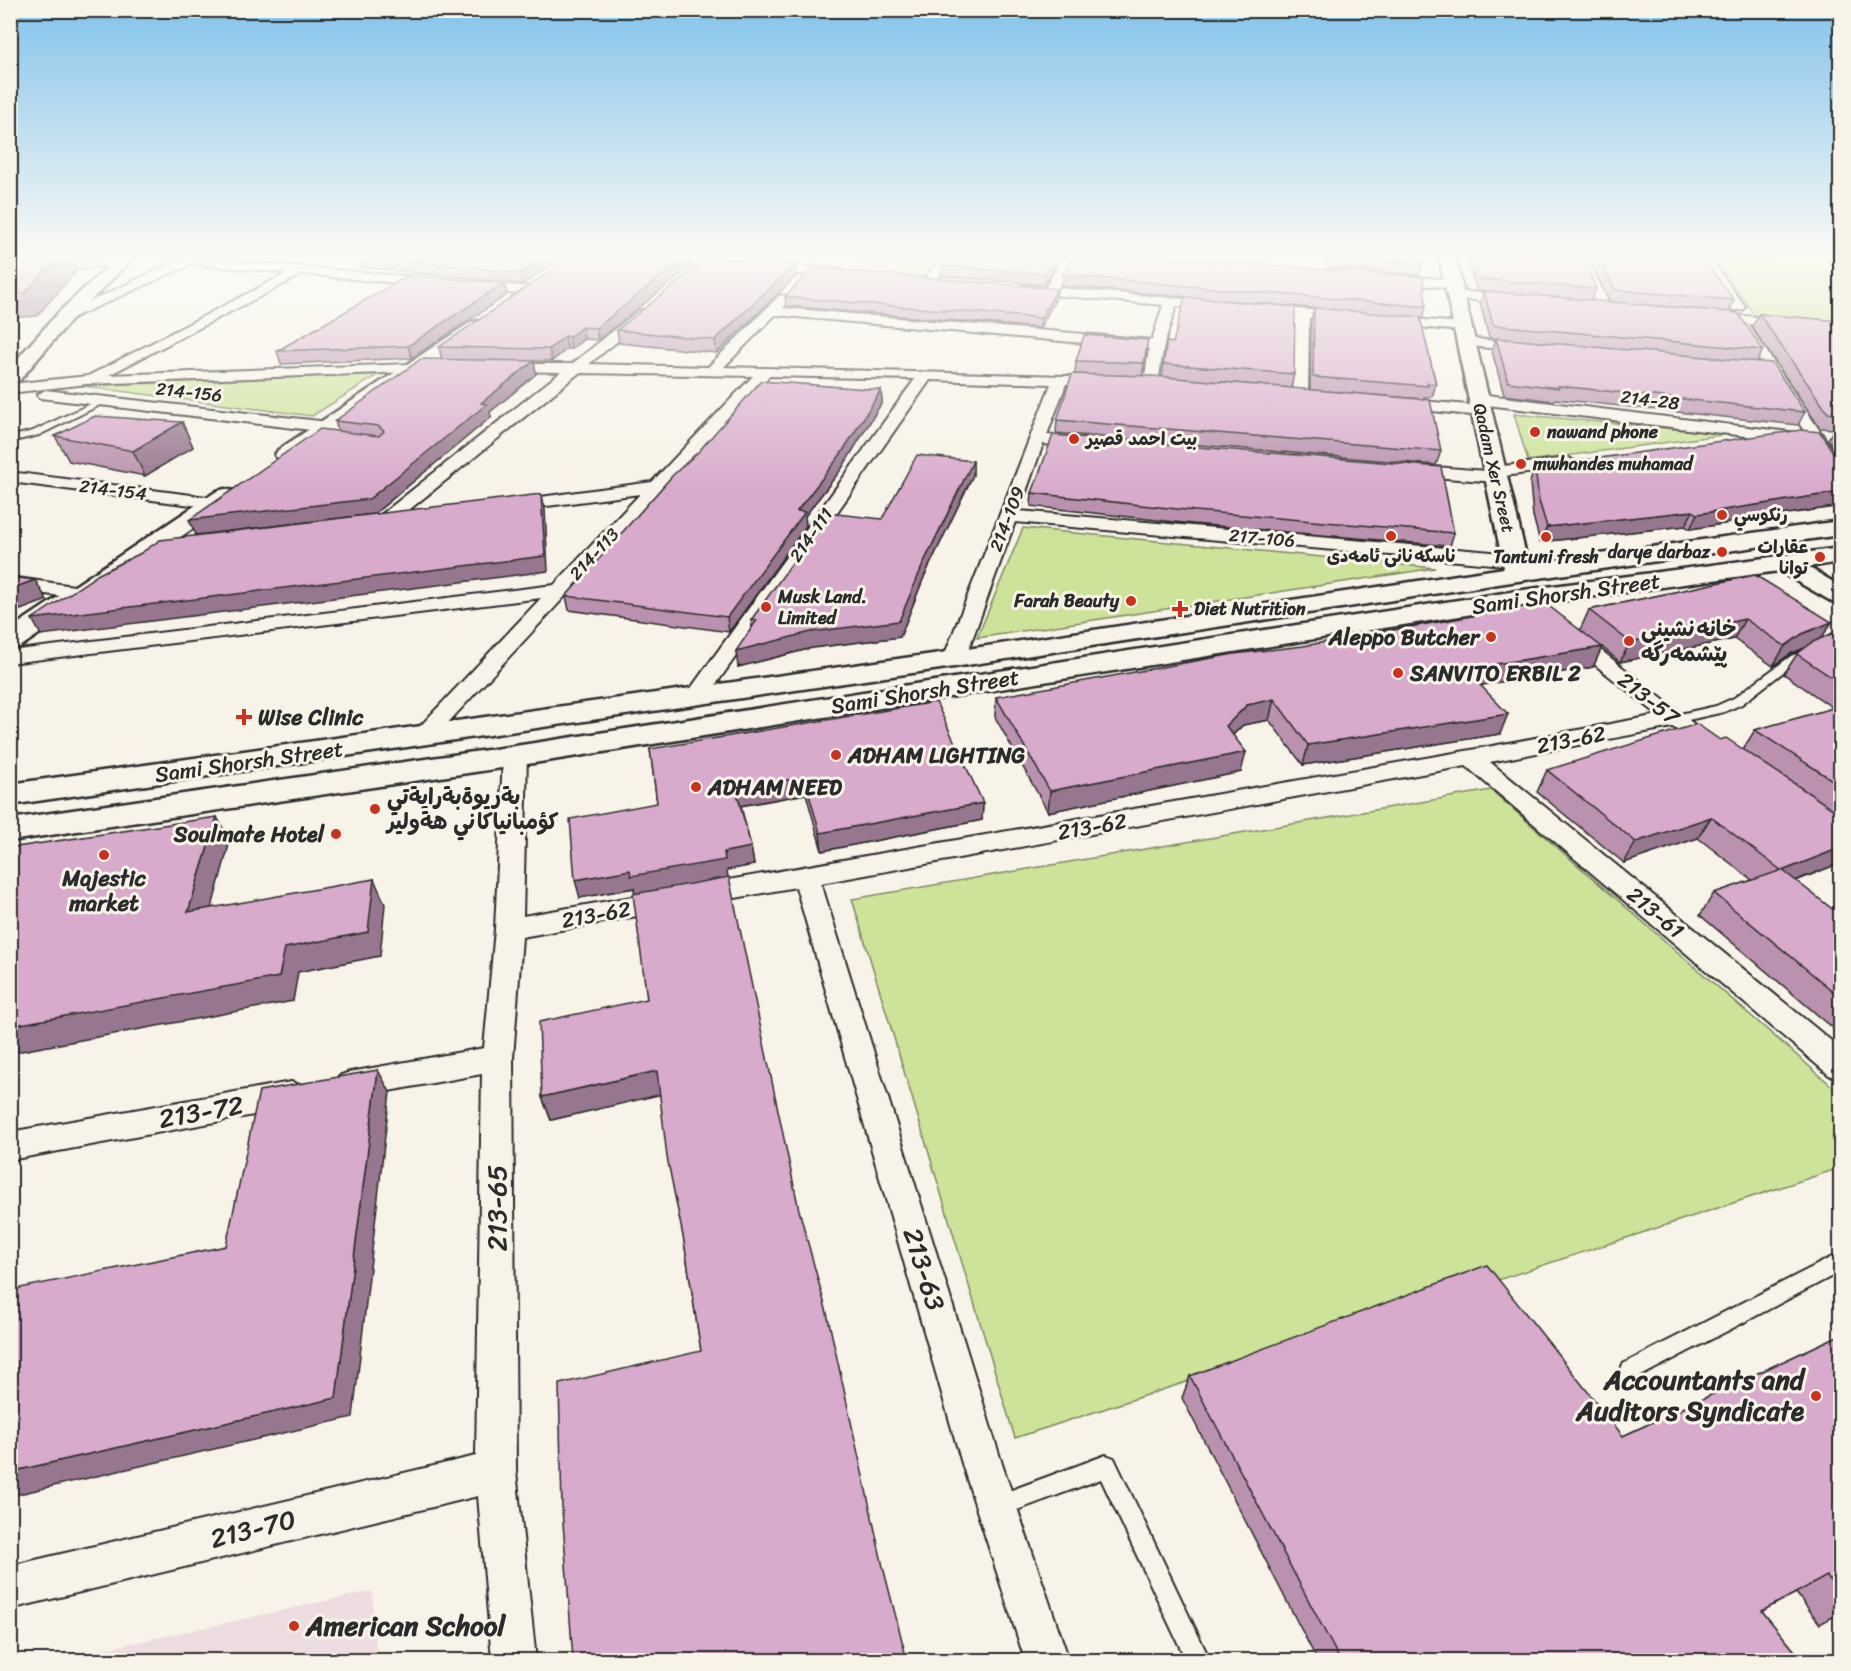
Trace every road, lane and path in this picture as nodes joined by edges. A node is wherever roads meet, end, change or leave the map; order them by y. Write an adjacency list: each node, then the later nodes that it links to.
1 (48, 335): 24 (main road)
2 (175, 335): 26 (street)
3 (463, 335): 14 (main road)
4 (616, 335): 17 (street)
5 (749, 335): 20 (street)
6 (1044, 335): 11 (street)
7 (1160, 335): 11 (street)
8 (1301, 335): 30 (street)
9 (1464, 335): 12 (street); 33 (main road, Qadam Xer Sreet)
10 (1751, 335): 19 (street)
11 (1157, 345): 28 (street)
12 (1548, 350)
13 (270, 362): 22 (street)
14 (417, 366): 15 (street); 22 (street); 34 (main road)
15 (451, 367)
16 (485, 367): 17 (street)
17 (575, 368): 20 (street); 53 (street)
18 (1749, 368): 19 (street)
19 (1772, 370): 38 (street)
20 (712, 371): 21 (street)
21 (765, 372): 23 (street); 48 (street, 214-113)
22 (250, 373): 26 (street)
23 (926, 375): 25 (street); 69 (street, 214-111)
24 (10, 379)
25 (1060, 379): 27 (street); 36 (street, 214-109)
26 (87, 380): 29 (street)
27 (1117, 382)
28 (1151, 383)
29 (10, 390): 31 (street, 214-156)
30 (1300, 396)
31 (102, 402): 34 (street, 214-156); 37 (lane)
32 (1379, 402): 33 (street, 214-28)
33 (1480, 405): 35 (street, 214-28); 45 (main road, Qadam Xer Sreet)
34 (322, 434): 42 (main road)
35 (1784, 436): 38 (street, 214-28); 40 (street)
36 (1038, 439): 39 (street); 51 (street, 214-109)
37 (10, 440)
38 (1816, 440): 44 (street)
39 (1097, 444)
40 (1715, 445)
41 (1588, 461): 45 (street)
42 (274, 464)
43 (1390, 468): 45 (street)
44 (1840, 473)
45 (1496, 474): 60 (main road, Qadam Xer Sreet)
46 (10, 477): 49 (street, 214-154)
47 (244, 483): 49 (main road)
48 (657, 487): 50 (street); 62 (street, 214-113)
49 (214, 503): 57 (main road)
50 (486, 509)
51 (1009, 516): 60 (street, 217-106); 68 (street, 214-109)
52 (418, 517): 53 (street)
53 (383, 522): 54 (street)
54 (360, 524)
55 (1840, 528): 60 (main road, Sami Shorsh Street)
56 (182, 545): 57 (street)
57 (147, 549): 63 (main road)
58 (1836, 559): 59 (main road, Sami Shorsh Street)
59 (1783, 562): 60 (main road, Sami Shorsh Street); 64 (main road)
60 (1519, 577): 68 (main road, Sami Shorsh Street); 70 (street, 213-57); 73 (main road, Sami Shorsh Street)
61 (10, 583): 63 (street)
62 (560, 590): 67 (street); 71 (street, 214-113)
63 (81, 593): 66 (main road)
64 (1840, 596)
65 (1840, 639): 70 (lane)
66 (10, 641)
67 (10, 657)
68 (954, 659): 69 (main road, Sami Shorsh Street)
69 (697, 695): 71 (main road, Sami Shorsh Street)
70 (1675, 719): 72 (street, 213-57); 74 (street, 213-62)
71 (423, 736): 75 (main road, Sami Shorsh Street)
72 (1704, 739)
73 (515, 756): 76 (main road, Sami Shorsh Street); 78 (street, 213-65)
74 (1471, 758): 77 (street, 213-62); 80 (street, 213-61)
75 (10, 795)
76 (10, 830)
77 (806, 877): 78 (street, 213-62); 85 (street, 213-63)
78 (509, 929): 79 (street, 213-65)
79 (498, 1058): 81 (street, 213-72); 84 (street, 213-65)
80 (1840, 1066)
81 (10, 1146)
82 (1840, 1262): 83 (lane)
83 (1630, 1371)
84 (496, 1470): 86 (street, 213-70); 87 (street, 213-65)
85 (996, 1507): 88 (street, 213-63); 89 (lane)
86 (10, 1588)
87 (514, 1660)
88 (1047, 1660)
89 (1198, 1660)

